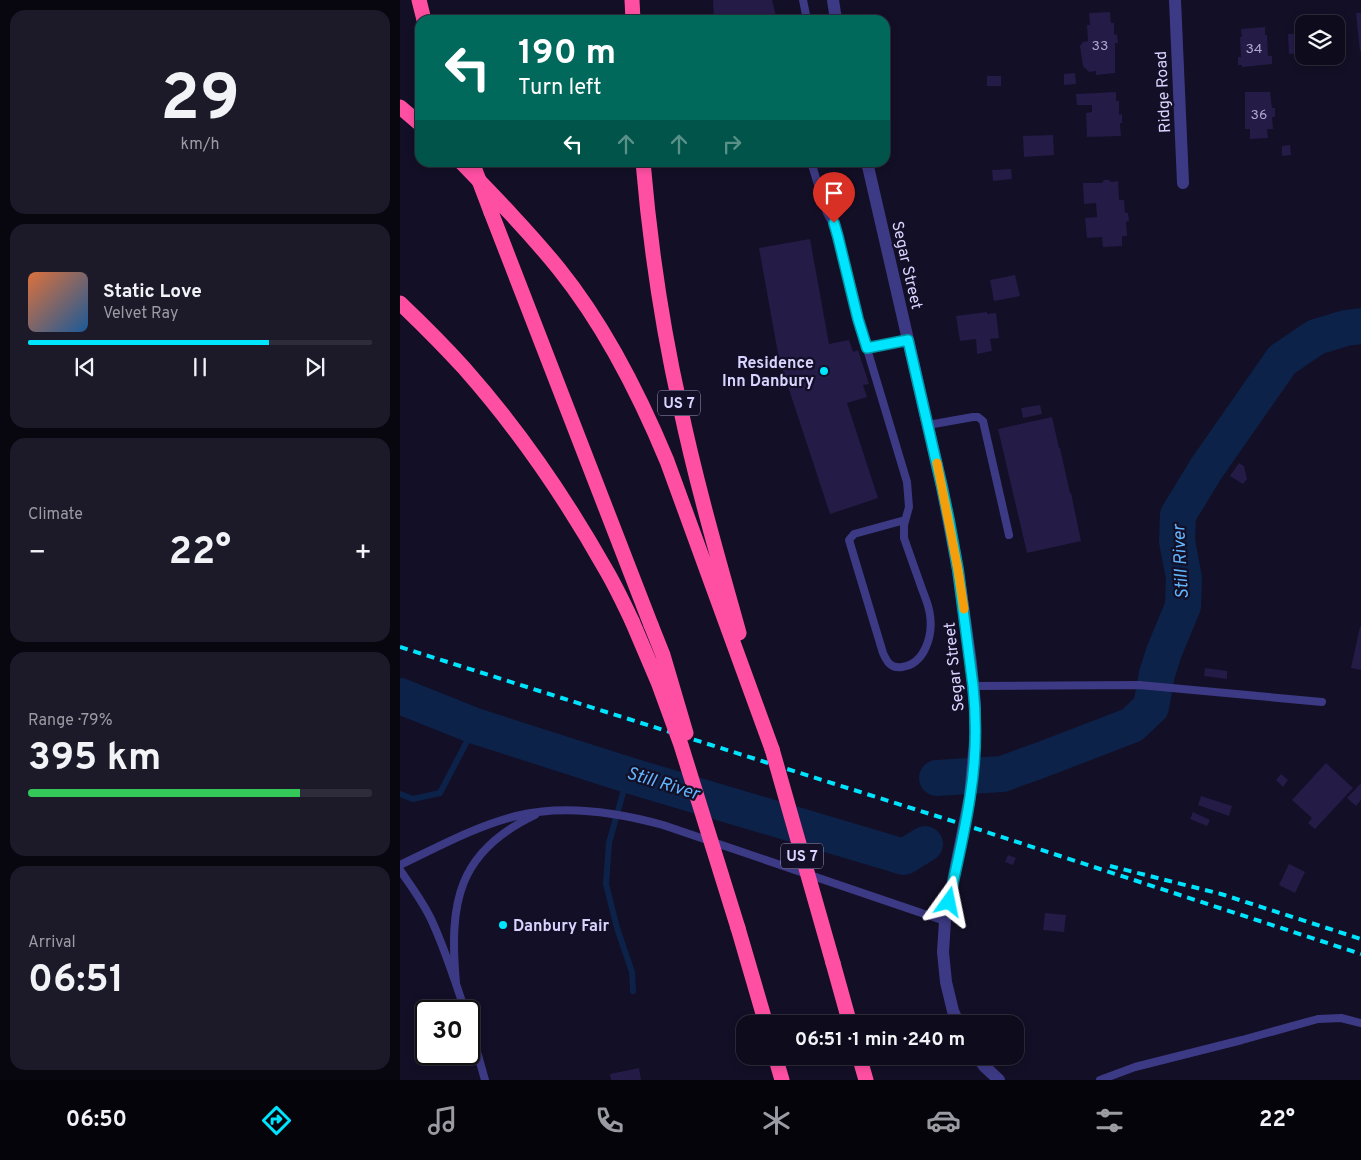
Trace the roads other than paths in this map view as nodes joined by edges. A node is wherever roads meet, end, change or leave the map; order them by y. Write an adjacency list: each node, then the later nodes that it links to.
1 (419, 0): 6 (highway)
2 (632, 0): 7 (highway)
3 (803, 0): 8 (lane)
4 (833, 0): 9 (street)
5 (1174, 0): 17 (street, Ridge Road)
6 (423, 15)
7 (633, 15)
8 (807, 15)
9 (835, 15)
10 (400, 107): 11 (highway)
11 (415, 120)
12 (467, 167): 24 (highway)
13 (474, 167): 31 (highway, bridge)
14 (643, 167): 24 (highway, US 7)
15 (813, 167): 20 (lane)
16 (868, 167): 19 (street, Segar Street)
17 (1183, 183)
18 (400, 303): 31 (highway, bridge)
19 (908, 340): 20 (lane); 21 (street, Segar Street)
20 (867, 348): 22 (lane)
21 (928, 425): 23 (lane); 25 (street, Segar Street)
22 (905, 520): 22 (lane)
23 (1009, 534)
24 (736, 637): 35 (highway, US 7, bridge)
25 (973, 686): 26 (lane); 30 (street, Segar Street)
26 (1322, 702)
27 (544, 811): 28 (lane); 30 (lane); 32 (lane)
28 (400, 865)
29 (400, 870): 32 (lane)
30 (945, 921): 36 (street, Segar Street)
31 (738, 928): 34 (highway)
32 (456, 983): 33 (lane)
33 (461, 1000)
34 (763, 1015)
35 (848, 1015)
36 (955, 1015)
37 (1361, 1023): 46 (lane)
38 (480, 1062): 42 (lane)
39 (778, 1065): 43 (highway)
40 (862, 1065): 44 (highway)
41 (983, 1065): 45 (street)
42 (485, 1080)
43 (782, 1080)
44 (866, 1080)
45 (999, 1080)
46 (1100, 1080)

